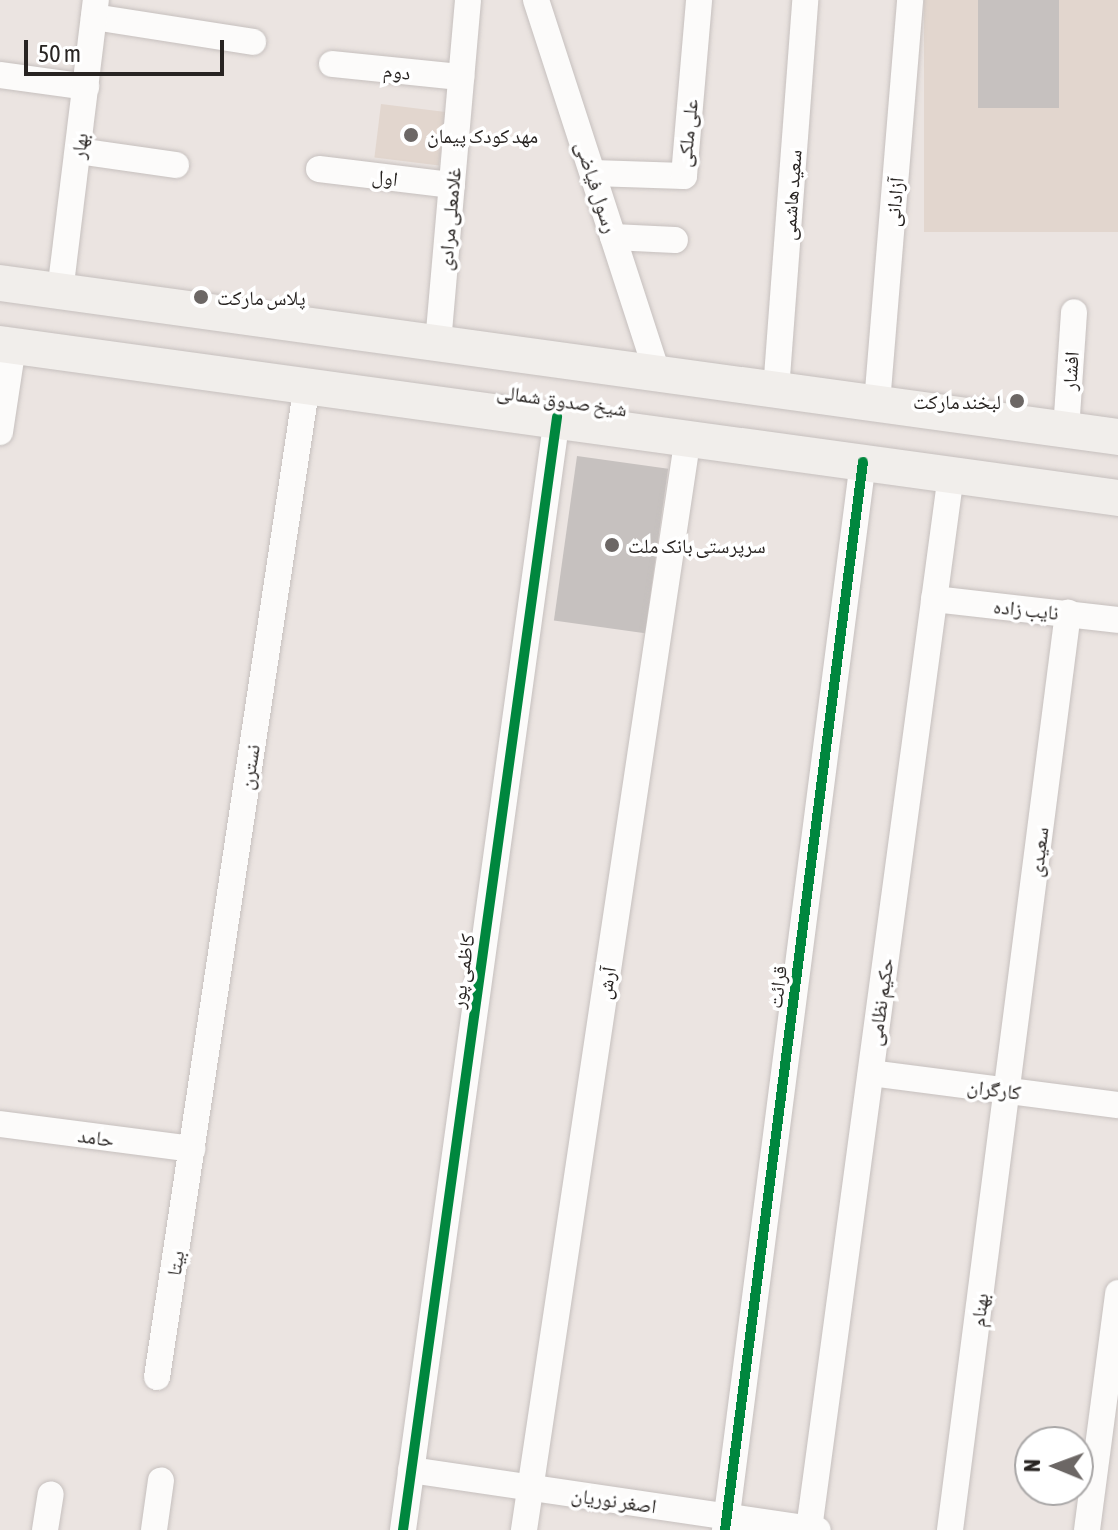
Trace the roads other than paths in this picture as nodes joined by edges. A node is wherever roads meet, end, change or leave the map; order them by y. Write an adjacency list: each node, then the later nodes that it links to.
1 (468, 0): 10 (street, غلامعلی مرادی)
2 (536, 0): 15 (street, رسول فیاضی)
3 (699, 0): 15 (street, علی ملکی)
4 (805, 0): 26 (street, سعید هاشمی)
5 (910, 0): 27 (street, آزادانی)
6 (95, 8): 7 (street); 11 (street, بهار)
7 (253, 42)
8 (332, 64): 10 (street, دوم)
9 (0, 75): 11 (street)
10 (461, 77): 16 (street, غلامعلی مرادی)
11 (86, 87): 12 (street, بهار)
12 (78, 151): 13 (street); 20 (street, بهار)
13 (176, 165)
14 (319, 169): 16 (street, اول)
15 (593, 173): 17 (street, رسول فیاضی)
16 (452, 185): 22 (street, غلامعلی مرادی)
17 (613, 237): 18 (street); 24 (street, رسول فیاضی)
18 (675, 240)
19 (0, 283): 20 (main road, شیخ صدوق شمالی)
20 (60, 292): 22 (main road, شیخ صدوق شمالی)
21 (1074, 312): 29 (street, افشار)
22 (438, 343): 24 (main road, شیخ صدوق شمالی)
23 (7, 345): 25 (main road, شیخ صدوق شمالی); 30 (street)
24 (657, 373): 26 (main road, شیخ صدوق شمالی)
25 (307, 384): 28 (main road, شیخ صدوق شمالی); 43 (street, نسترن)
26 (776, 390): 27 (main road, شیخ صدوق شمالی)
27 (877, 403): 29 (main road, شیخ صدوق شمالی)
28 (557, 417): 31 (main road, شیخ صدوق شمالی); 46 (street, کاظمی پور)
29 (1066, 430): 32 (main road, شیخ صدوق شمالی)
30 (0, 432)
31 (688, 436): 33 (main road, شیخ صدوق شمالی); 48 (street, آرش)
32 (1118, 437)
33 (863, 462): 34 (main road, شیخ صدوق شمالی); 50 (street, قرائت)
34 (951, 475): 35 (main road, شیخ صدوق شمالی); 36 (street, حکیم نظامی)
35 (1118, 498)
36 (934, 599): 37 (street, نایب زاده); 39 (street, حکیم نظامی)
37 (1068, 613): 38 (street, نایب زاده); 40 (street, سعیدی)
38 (1118, 620)
39 (871, 1073): 40 (street, کارگران); 51 (street, حکیم نظامی)
40 (1008, 1090): 41 (street, کارگران); 56 (street, بهنام)
41 (1118, 1105)
42 (0, 1124): 43 (street, حامد)
43 (192, 1149): 45 (street, بیتا)
44 (1118, 1293): 57 (street)
45 (157, 1377)
46 (411, 1470): 48 (street, اصغر نوریان); 54 (street, کاظمی پور)
47 (161, 1480): 53 (street)
48 (530, 1487): 50 (street, اصغر نوریان); 55 (street, آرش)
49 (51, 1494): 52 (street)
50 (726, 1523): 51 (street, اصغر نوریان)
51 (814, 1529)
52 (45, 1530)
53 (154, 1530)
54 (403, 1530)
55 (524, 1530)
56 (950, 1530)
57 (1087, 1530)

